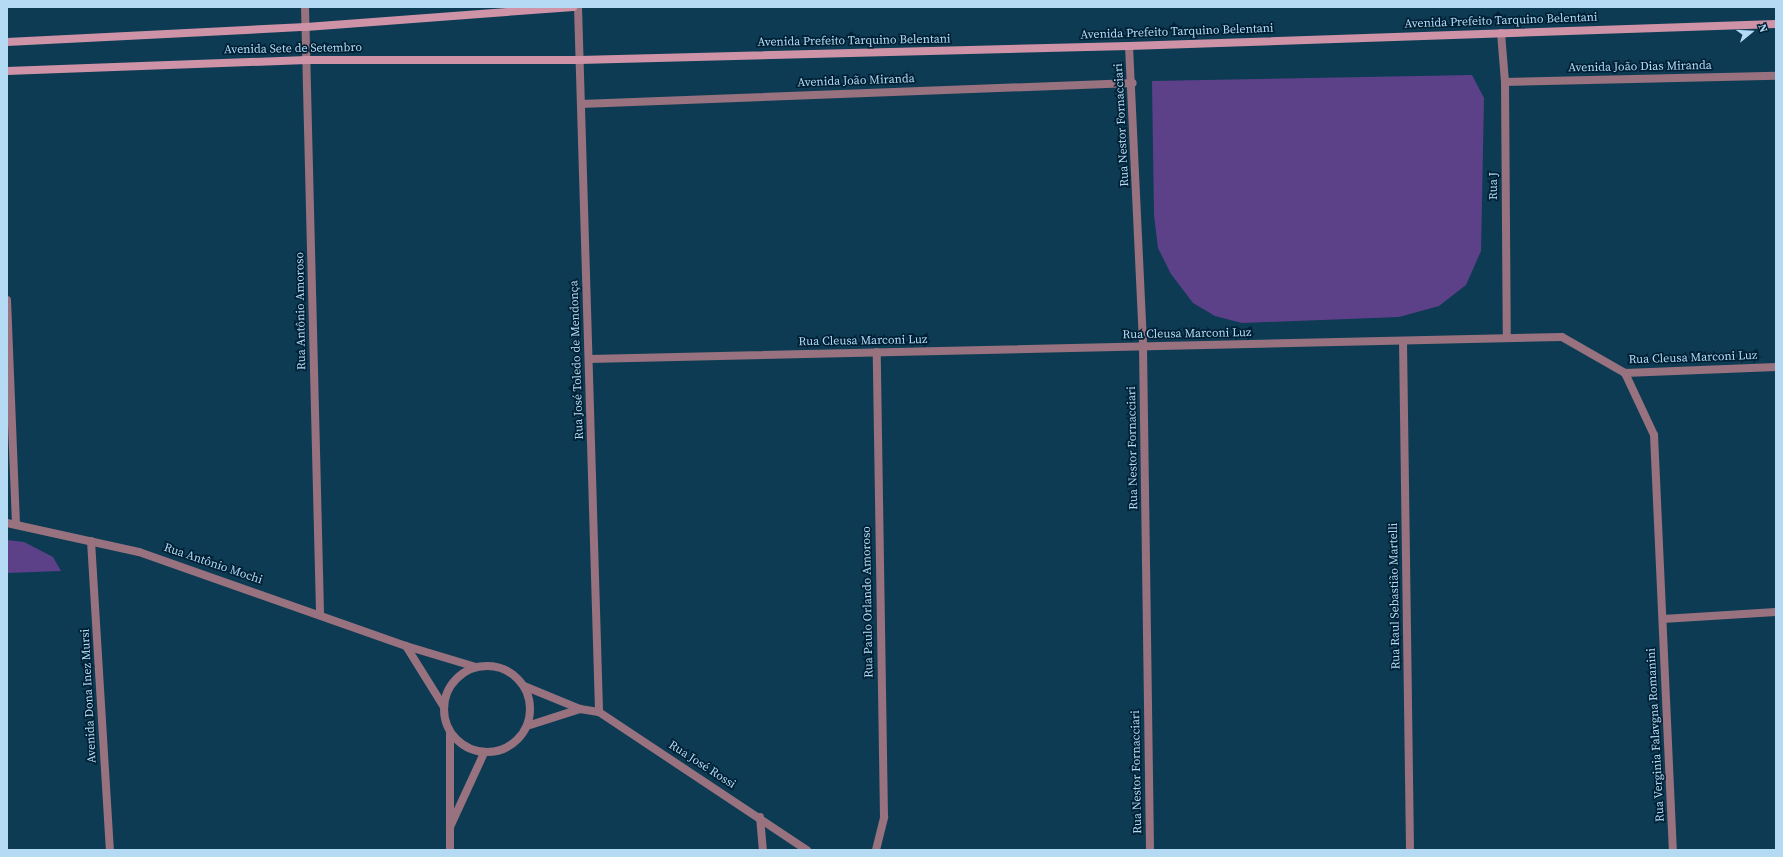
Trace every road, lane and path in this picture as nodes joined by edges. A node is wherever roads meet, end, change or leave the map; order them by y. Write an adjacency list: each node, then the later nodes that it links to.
1 (305, 7): 5 (street, Rua Antônio Amoroso)
2 (573, 7): 5 (main road, Avenida Sete de Setembro)
3 (578, 7): 10 (street, Rua José Toledo de Mendonça)
4 (1776, 24): 6 (main road, Avenida Prefeito Tarquino Belentani)
5 (306, 27): 7 (main road, Avenida Sete de Setembro); 9 (street, Rua Antônio Amoroso)
6 (1501, 33): 8 (main road, Avenida Prefeito Tarquino Belentani); 13 (street, Rua J)
7 (7, 42)
8 (1130, 46): 10 (main road, Avenida Prefeito Tarquino Belentani); 14 (street, Rua Nestor Fornacciari)
9 (307, 60): 10 (main road, Avenida Sete de Setembro); 11 (main road, Avenida Sete de Setembro); 28 (street, Rua Antônio Amoroso)
10 (579, 60): 15 (street, Rua José Toledo de Mendonça)
11 (7, 71)
12 (1776, 76): 13 (street, Avenida João Dias Miranda)
13 (1505, 82): 17 (street, Rua J)
14 (1132, 83): 15 (street, Avenida João Miranda); 19 (street, Rua Nestor Fornacciari)
15 (581, 104): 21 (street, Rua José Toledo de Mendonça)
16 (7, 300): 25 (street)
17 (1507, 338): 18 (street, Rua Cleusa Marconi Luz); 23 (street, Rua Cleusa Marconi Luz)
18 (1403, 341): 19 (street, Rua Cleusa Marconi Luz); 47 (street, Rua Raul Sebastião Martelli)
19 (1144, 346): 20 (street, Rua Cleusa Marconi Luz); 46 (street, Rua Nestor Fornacciari)
20 (876, 352): 21 (street, Rua Cleusa Marconi Luz); 45 (street, Rua Paulo Orlando Amoroso)
21 (589, 359): 35 (street, Rua José Toledo de Mendonça)
22 (1776, 368): 23 (street, Rua Cleusa Marconi Luz)
23 (1626, 373): 29 (street, Rua Verginia Falavgna Romanini)
24 (7, 523): 25 (street, Rua Antônio Mochi)
25 (16, 523): 26 (street, Rua Antônio Mochi)
26 (91, 541): 28 (street, Rua Antônio Mochi); 41 (street, Avenida Dona Inez Mursi)
27 (1776, 612): 29 (street)
28 (320, 614): 30 (street, Rua Antônio Mochi)
29 (1663, 619): 48 (street, Rua Verginia Falavgna Romanini)
30 (406, 646): 31 (street, Rua Antônio Mochi); 33 (street)
31 (476, 667): 32 (street); 33 (street)
32 (524, 686): 34 (street, Rua José Rossi); 36 (street)
33 (444, 707): 37 (street)
34 (580, 708): 35 (street, Rua José Rossi); 36 (street)
35 (599, 712): 39 (street, Rua José Rossi)
36 (527, 726): 38 (street)
37 (450, 733): 38 (street); 40 (street)
38 (484, 753): 40 (street)
39 (760, 818): 43 (street); 44 (street, Rua José Rossi)
40 (448, 832): 42 (street)
41 (110, 850)
42 (450, 850)
43 (763, 850)
44 (807, 850)
45 (876, 850)
46 (1150, 850)
47 (1410, 850)
48 (1673, 850)

